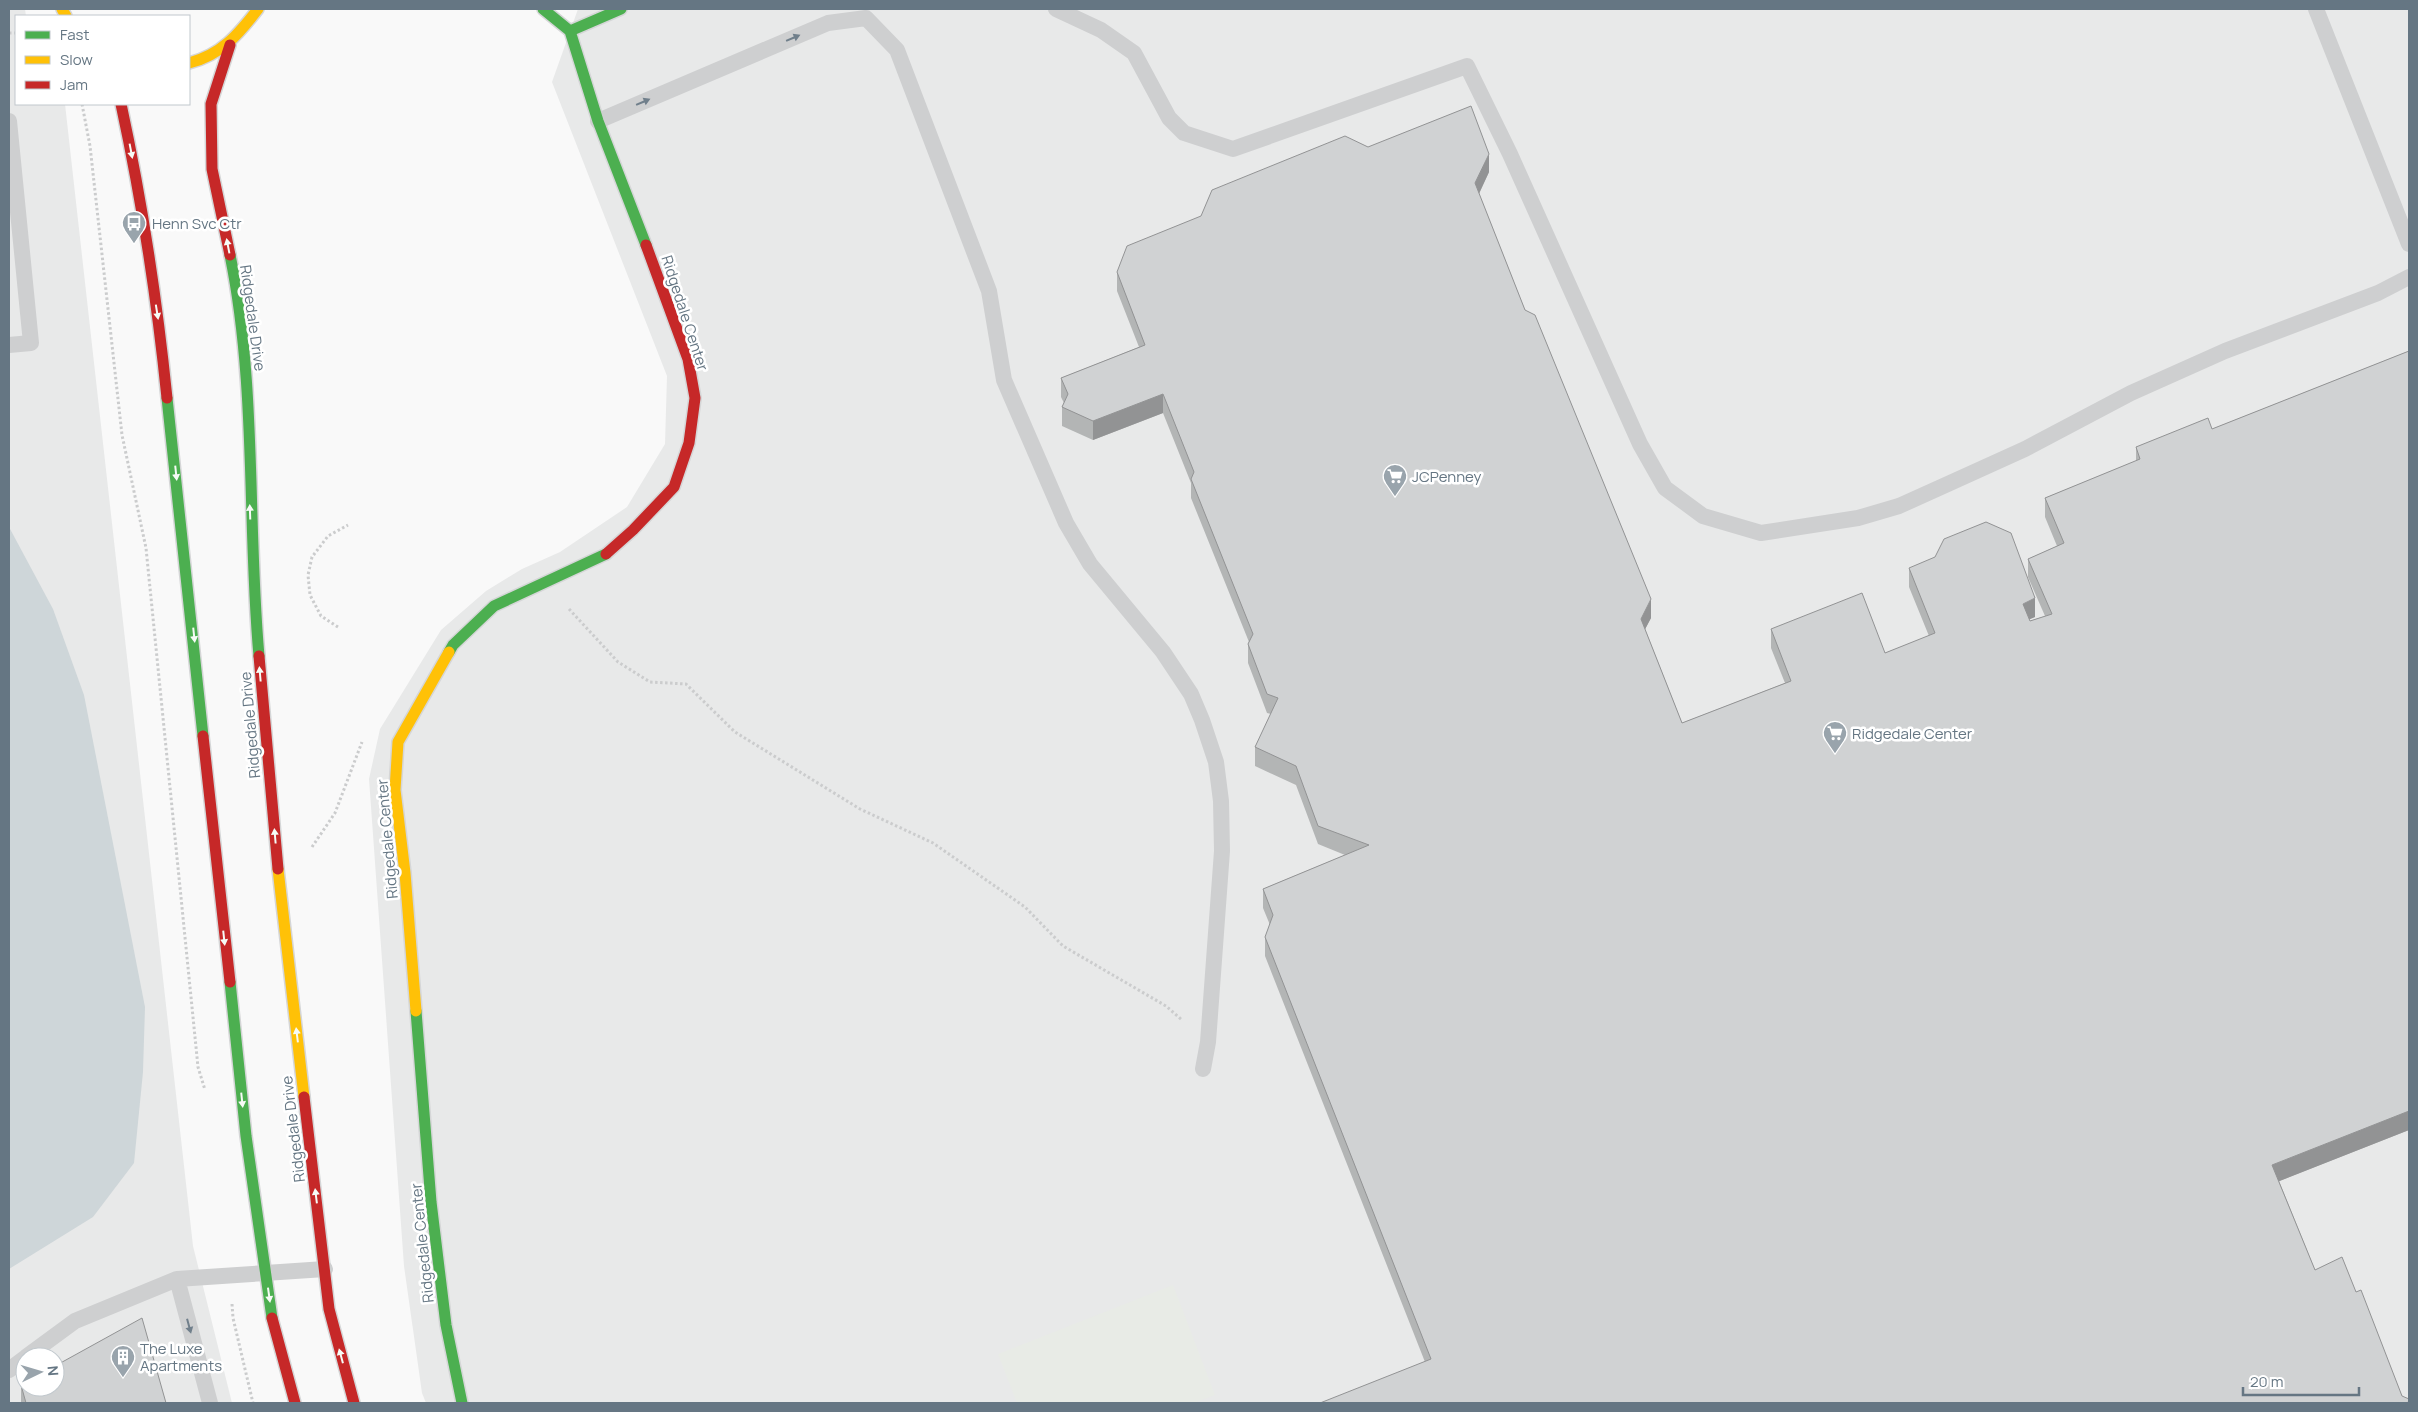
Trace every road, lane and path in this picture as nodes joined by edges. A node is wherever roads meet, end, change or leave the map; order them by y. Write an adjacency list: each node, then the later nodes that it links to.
1 (258, 9): 7 (street)
2 (543, 9): 6 (street)
3 (621, 9): 6 (street)
4 (1056, 9): 14 (lane)
5 (2316, 9): 13 (lane)
6 (570, 31): 12 (street, Ridgedale Center)
7 (230, 45): 8 (street); 24 (street, Ridgedale Drive, one-way to 7)
8 (190, 63)
9 (82, 105): 23 (path)
10 (121, 105): 25 (street, one-way to 25)
11 (9, 121): 15 (lane)
12 (598, 121): 17 (street, Ridgedale Center); 21 (lane, one-way to 21)
13 (2409, 244)
14 (2409, 277)
15 (9, 345)
16 (348, 525): 18 (path)
17 (555, 578): 21 (path); 33 (street, Ridgedale Center)
18 (338, 627)
19 (365, 733): 20 (path)
20 (312, 847)
21 (1208, 1042): 22 (lane)
22 (1204, 1068)
23 (206, 1094)
24 (325, 1270): 25 (lane); 32 (street, Ridgedale Drive, one-way to 24)
25 (266, 1275): 26 (lane); 31 (street, one-way to 31)
26 (230, 1276): 27 (lane); 30 (path)
27 (177, 1279): 28 (lane); 29 (lane, one-way to 29)
28 (40, 1347)
29 (210, 1403)
30 (254, 1403)
31 (295, 1403)
32 (354, 1403)
33 (462, 1403)

